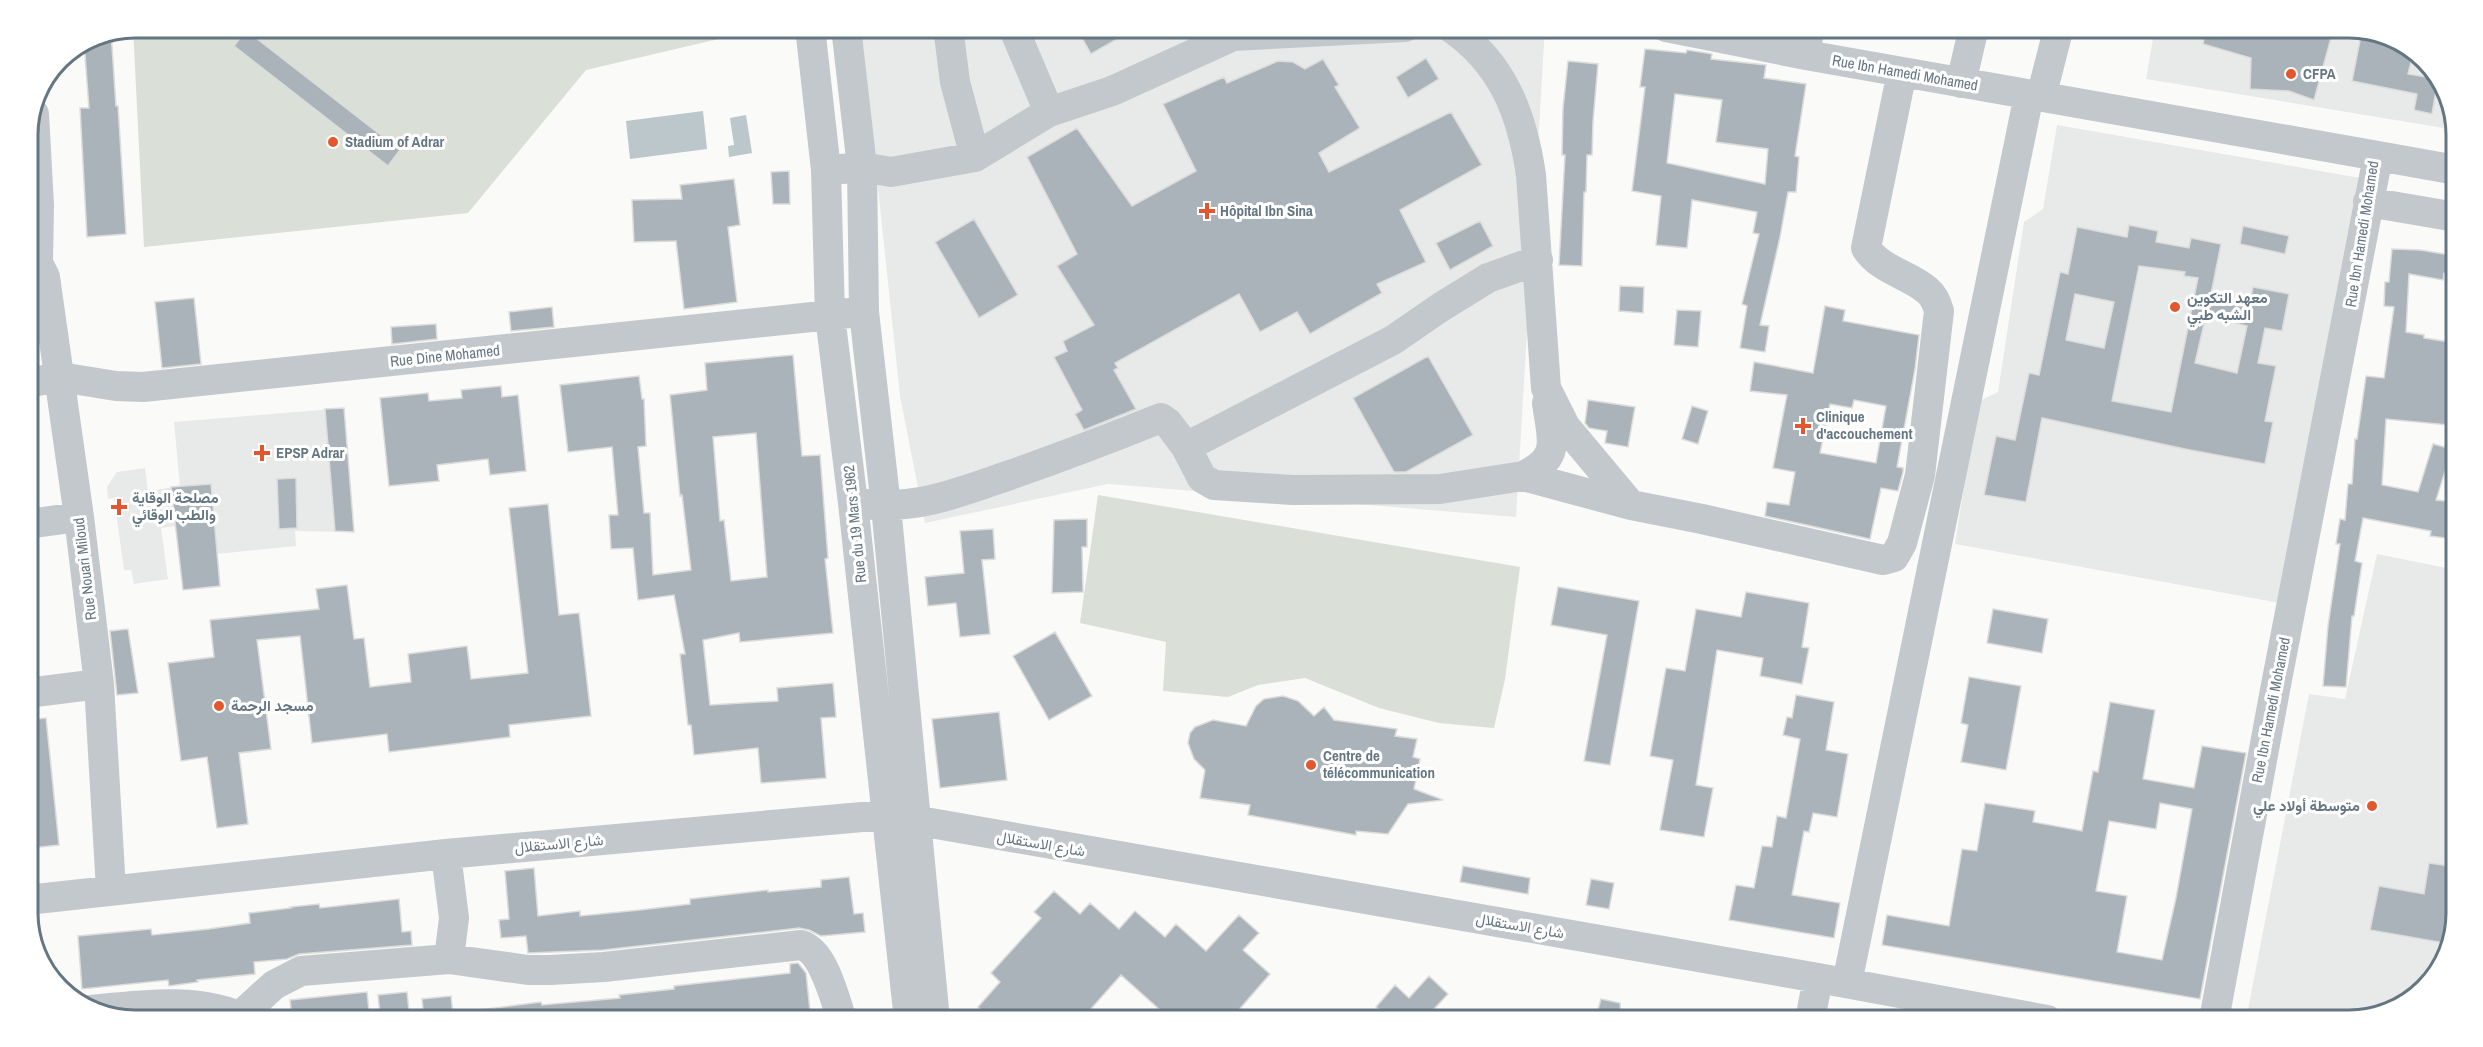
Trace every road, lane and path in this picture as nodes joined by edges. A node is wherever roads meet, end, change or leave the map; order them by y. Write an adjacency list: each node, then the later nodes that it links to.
1 (811, 38): 19 (street, Rue du 19 Mars 1962)
2 (847, 38): 17 (street)
3 (949, 38): 16 (street)
4 (1018, 38): 14 (street)
5 (1229, 38): 14 (street)
6 (1466, 38): 24 (street)
7 (1777, 38): 10 (street, Rue Ibn Hamedi Mohamed)
8 (1971, 38): 12 (street)
9 (2055, 38): 13 (street)
10 (1807, 41): 11 (street, Rue Ibn Hamedi Mohamed)
11 (1902, 72): 12 (street, Rue Ibn Hamedi Mohamed); 35 (street)
12 (1961, 83): 13 (street, Rue Ibn Hamedi Mohamed)
13 (2035, 96): 15 (street, Rue Ibn Hamedi Mohamed); 47 (street)
14 (1049, 112): 16 (street)
15 (2378, 156): 18 (street); 21 (street, Rue Ibn Hamedi Mohamed)
16 (975, 157): 17 (street)
17 (862, 167): 19 (street); 26 (street)
18 (2445, 168)
19 (826, 170): 27 (street, Rue du 19 Mars 1962)
20 (38, 187): 22 (street, Rue Nouari Miloud)
21 (2368, 202): 23 (street); 56 (street, Rue Ibn Hamedi Mohamed)
22 (38, 213)
23 (2445, 215)
24 (1538, 260): 30 (street); 31 (street)
25 (38, 268): 28 (street, Rue Nouari Miloud)
26 (864, 312): 27 (street, Rue Dine Mohamed); 34 (street)
27 (830, 316): 28 (street, Rue Dine Mohamed); 33 (street, Rue du 19 Mars 1962)
28 (60, 377): 29 (street, Rue Dine Mohamed); 36 (street, Rue Nouari Miloud)
29 (38, 381)
30 (1546, 388): 32 (street); 35 (street)
31 (1186, 447): 32 (street); 34 (street)
32 (1523, 476): 35 (street)
33 (853, 502): 34 (street); 40 (street, Rue du 19 Mars 1962)
34 (886, 506): 41 (street)
35 (1631, 506)
36 (79, 517): 37 (street); 38 (street, Rue Nouari Miloud)
37 (38, 523)
38 (99, 684): 39 (street); 43 (street, Rue Nouari Miloud)
39 (38, 692)
40 (885, 815): 41 (street, شارع الاستقلال); 42 (street, شارع الاستقلال); 52 (street, Rue du 19 Mars 1962)
41 (917, 823): 46 (street, شارع الاستقلال); 53 (street)
42 (446, 854): 43 (street, شارع الاستقلال); 45 (street)
43 (111, 890): 44 (street, شارع الاستقلال)
44 (38, 899)
45 (449, 959): 50 (street); 51 (street)
46 (1818, 978): 47 (street, شارع الاستقلال); 54 (street)
47 (1847, 983): 55 (street, شارع الاستقلال)
48 (114, 1008): 49 (street)
49 (222, 1010)
50 (251, 1010)
51 (839, 1010)
52 (908, 1010)
53 (934, 1010)
54 (1812, 1010)
55 (1976, 1010)
56 (2216, 1010)

